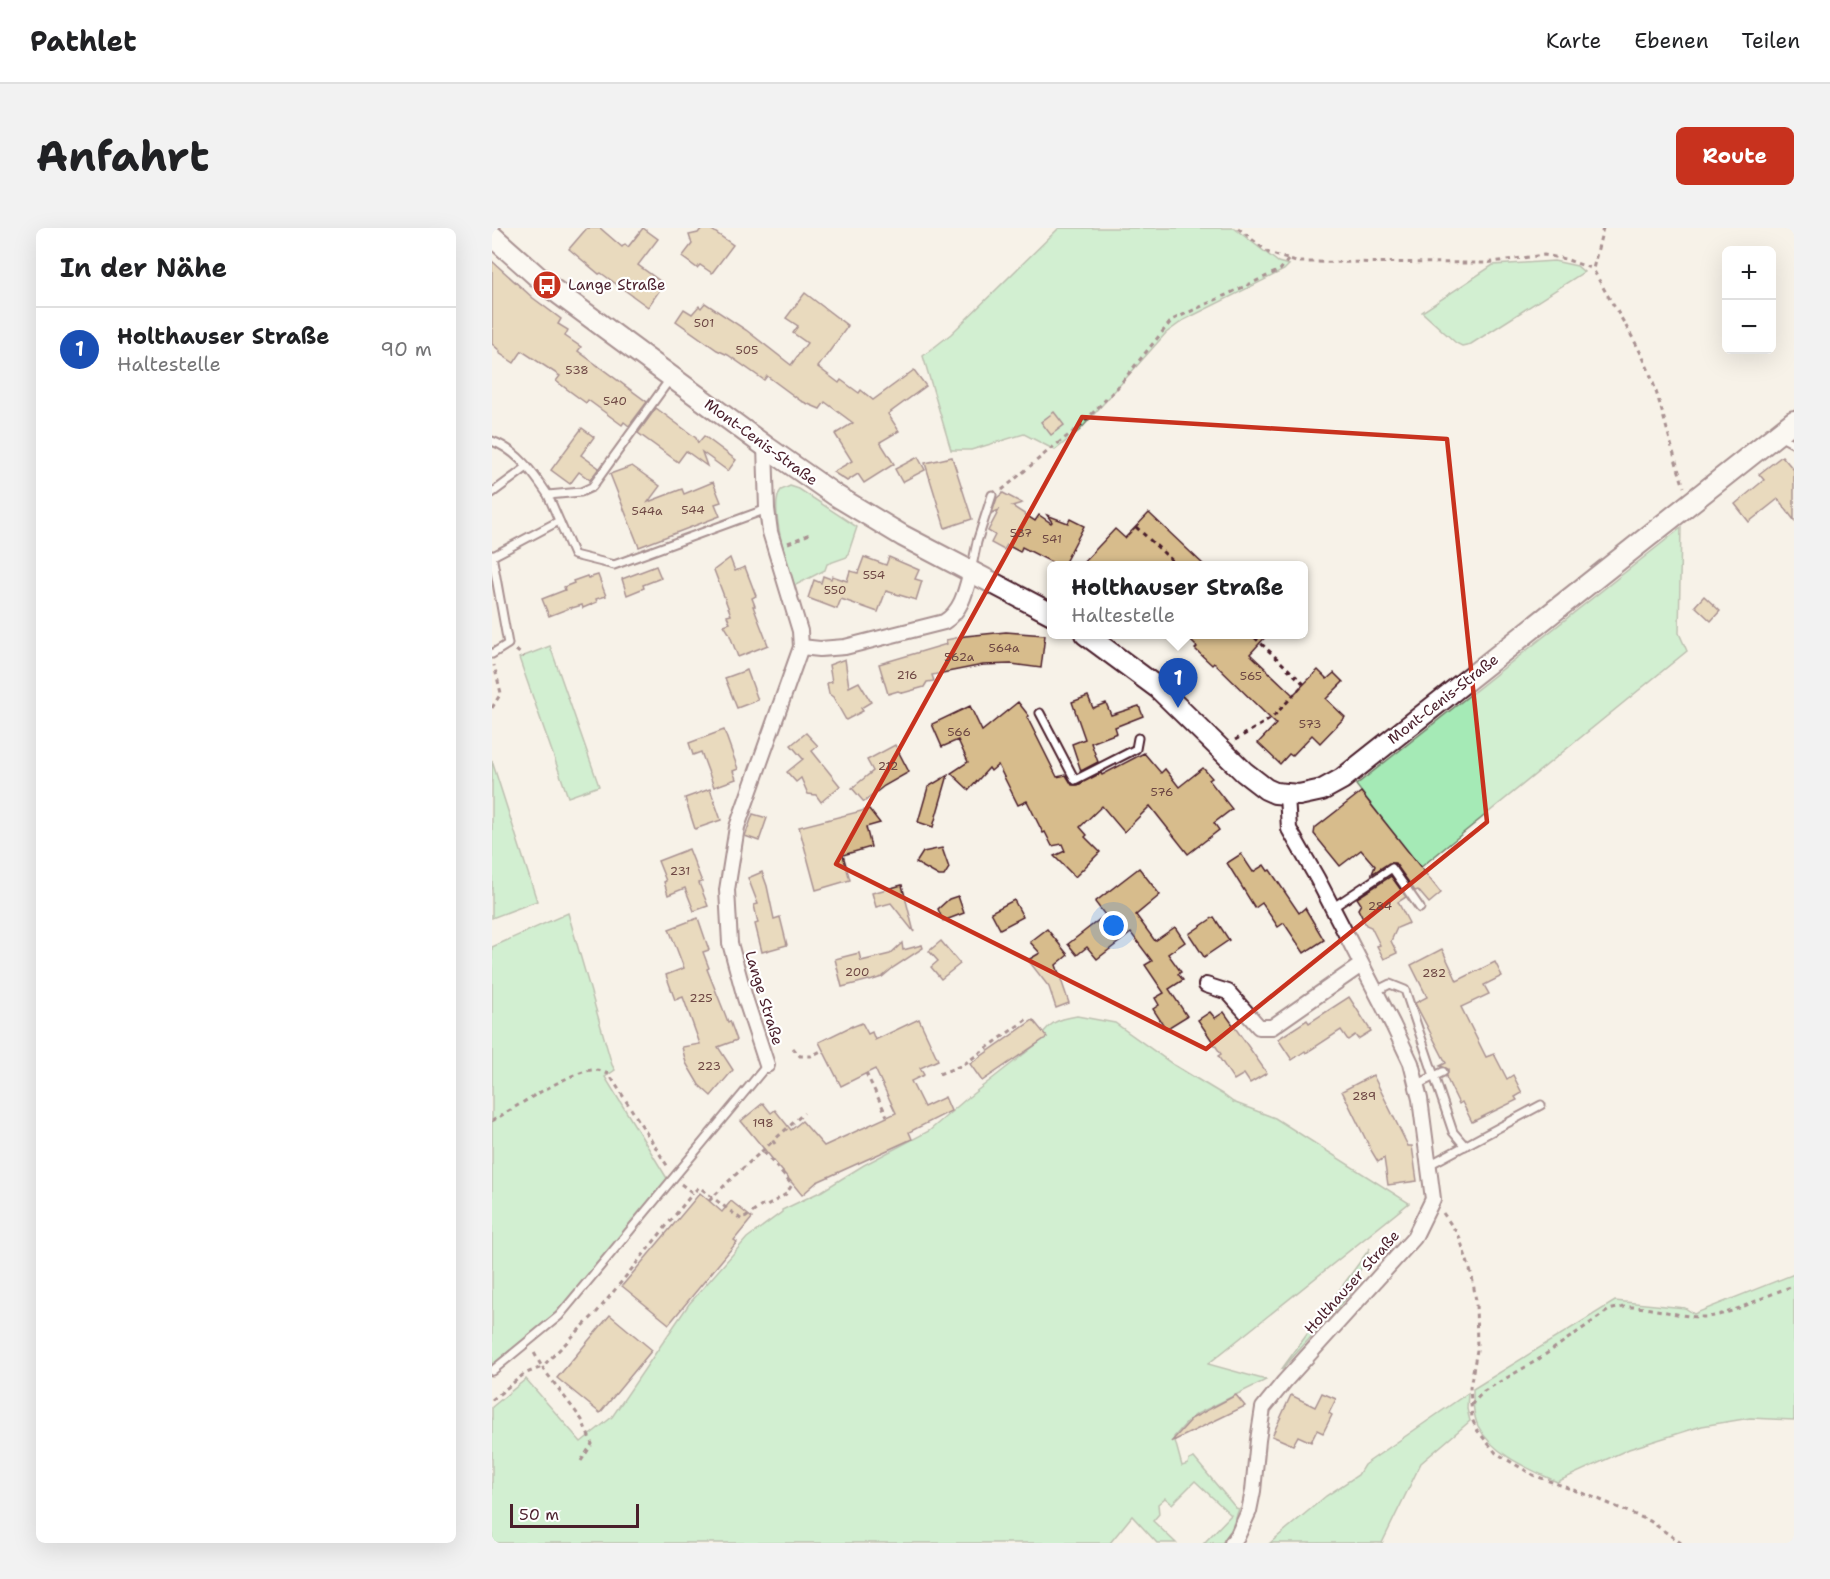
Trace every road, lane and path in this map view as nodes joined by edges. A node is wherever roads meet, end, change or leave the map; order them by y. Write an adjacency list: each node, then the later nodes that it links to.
1 (1238, 228): 4 (path)
2 (1604, 228): 5 (path)
3 (492, 236): 6 (main road, Mont-Cenis-Straße)
4 (1288, 260): 5 (path); 14 (path)
5 (1593, 269): 15 (path)
6 (671, 377): 10 (main road, Mont-Cenis-Straße); 13 (lane)
7 (1794, 421): 8 (main road, Mont-Cenis-Straße)
8 (1785, 439): 15 (main road, Mont-Cenis-Straße)
9 (492, 441): 11 (lane)
10 (765, 446): 16 (street, Lange Straße); 23 (main road, Mont-Cenis-Straße)
11 (527, 467): 12 (lane); 13 (lane)
12 (492, 493)
13 (548, 495): 17 (lane)
14 (993, 495): 23 (lane)
15 (1692, 502): 33 (main road, Mont-Cenis-Straße)
16 (767, 508): 17 (lane); 20 (street, Lange Straße)
17 (559, 521): 21 (lane)
18 (1136, 527): 22 (path)
19 (812, 533): 20 (path)
20 (775, 549): 27 (street, Lange Straße)
21 (493, 555): 28 (lane)
22 (1173, 561)
23 (971, 571): 24 (main road, Mont-Cenis-Straße); 27 (street)
24 (1047, 611)
25 (1092, 639): 32 (main road)
26 (1256, 639): 32 (path)
27 (801, 647): 42 (street, Lange Straße)
28 (492, 655): 29 (path)
29 (492, 708)
30 (1040, 713): 31 (lane)
31 (1138, 738)
32 (1220, 749): 33 (main road)
33 (1287, 795): 34 (street)
34 (1332, 908): 35 (lane); 36 (street)
35 (1420, 908)
36 (1361, 965): 37 (street); 38 (street)
37 (1206, 985)
38 (1376, 991): 46 (lane); 47 (street)
39 (1030, 1017): 45 (path)
40 (793, 1048): 41 (path)
41 (823, 1050)
42 (767, 1065): 55 (lane, Lange Straße)
43 (1443, 1072): 46 (lane)
44 (866, 1073): 50 (path)
45 (939, 1074)
46 (1434, 1076): 47 (lane); 52 (lane)
47 (1416, 1085): 54 (street)
48 (1540, 1105): 52 (lane)
49 (804, 1113): 53 (path)
50 (887, 1116)
51 (492, 1121): 55 (path)
52 (1465, 1146): 54 (lane)
53 (762, 1150): 58 (path); 58 (path)
54 (1429, 1165): 57 (street)
55 (678, 1181): 56 (path); 60 (lane, Lange Straße)
56 (693, 1193): 58 (path); 61 (path)
57 (1433, 1199): 64 (path); 66 (street, Holthauser Straße)
58 (710, 1200)
59 (1794, 1286): 64 (path)
60 (528, 1343): 61 (path); 62 (lane, Lange Straße)
61 (542, 1367): 63 (path); 65 (path)
62 (492, 1371)
63 (492, 1400)
64 (1471, 1405): 67 (path)
65 (581, 1461)
66 (1232, 1543)
67 (1681, 1543)

